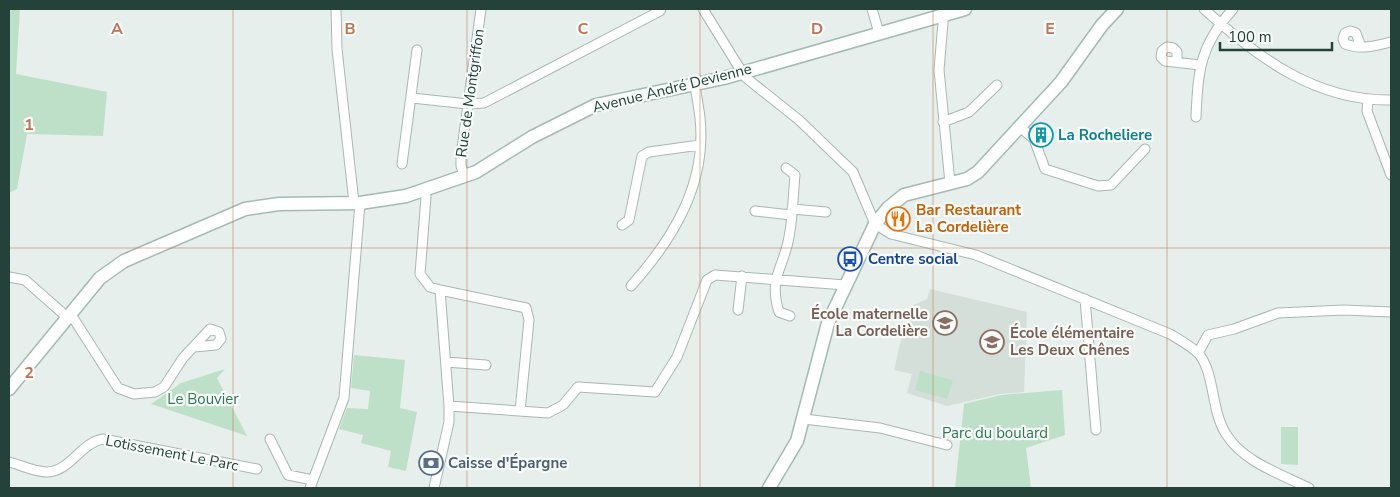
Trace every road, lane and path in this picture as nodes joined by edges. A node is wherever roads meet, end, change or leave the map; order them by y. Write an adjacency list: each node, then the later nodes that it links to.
1 (336, 9): 36 (street)
2 (481, 9): 24 (street, Rue de Montgriffon)
3 (661, 9): 24 (street)
4 (703, 9): 18 (street)
5 (870, 9): 12 (street)
6 (965, 9): 10 (street, Avenue André Devienne)
7 (1117, 9): 27 (street)
8 (1204, 9): 11 (street)
9 (1233, 9): 11 (street)
10 (944, 12): 12 (street, Avenue André Devienne); 26 (street)
11 (1220, 23): 17 (street); 23 (street)
12 (879, 33): 18 (street, Avenue André Devienne)
13 (1391, 42): 14 (street)
14 (1361, 47)
15 (417, 50): 21 (street)
16 (1176, 62): 17 (street)
17 (1200, 65): 25 (street)
18 (741, 72): 19 (street, Avenue André Devienne); 40 (street)
19 (695, 84): 28 (street); 33 (street, Avenue André Devienne)
20 (997, 85): 26 (street)
21 (412, 98): 24 (street); 30 (street)
22 (1391, 100): 23 (street)
23 (1368, 101): 32 (street)
24 (468, 104): 33 (street, Rue de Montgriffon)
25 (1196, 117)
26 (943, 122): 34 (street)
27 (1020, 127): 29 (street); 34 (street)
28 (700, 145): 41 (street); 46 (street)
29 (1145, 149)
30 (402, 164)
31 (786, 168): 38 (street)
32 (1391, 175)
33 (465, 177): 35 (street, Avenue André Devienne)
34 (950, 183): 40 (street)
35 (424, 191): 36 (street, Avenue André Devienne); 47 (street)
36 (357, 203): 51 (street, Avenue André Devienne); 67 (street)
37 (754, 211): 38 (street)
38 (792, 212): 39 (street); 44 (street)
39 (826, 212)
40 (875, 224): 45 (street); 48 (street)
41 (622, 225)
42 (742, 276): 44 (street); 49 (street); 60 (street)
43 (9, 277): 51 (street)
44 (776, 278): 45 (street); 52 (street)
45 (845, 285): 61 (street)
46 (631, 286)
47 (440, 290): 55 (street); 60 (street)
48 (1085, 299): 54 (street); 62 (street)
49 (738, 310)
50 (1391, 312): 54 (street)
51 (68, 315): 53 (street); 57 (street, Avenue André Devienne)
52 (790, 316)
53 (194, 347)
54 (1198, 353): 70 (street)
55 (446, 362): 56 (street); 59 (street)
56 (486, 365)
57 (13, 375): 58 (street, Avenue André Devienne)
58 (9, 389)
59 (449, 406): 60 (street); 68 (street)
60 (520, 411)
61 (804, 419): 64 (street); 69 (street)
62 (1096, 430)
63 (270, 439): 67 (street)
64 (947, 445)
65 (9, 462): 66 (street, Lotissement Le Parc)
66 (257, 469)
67 (311, 484)
68 (434, 488)
69 (769, 488)
70 (1309, 488)

